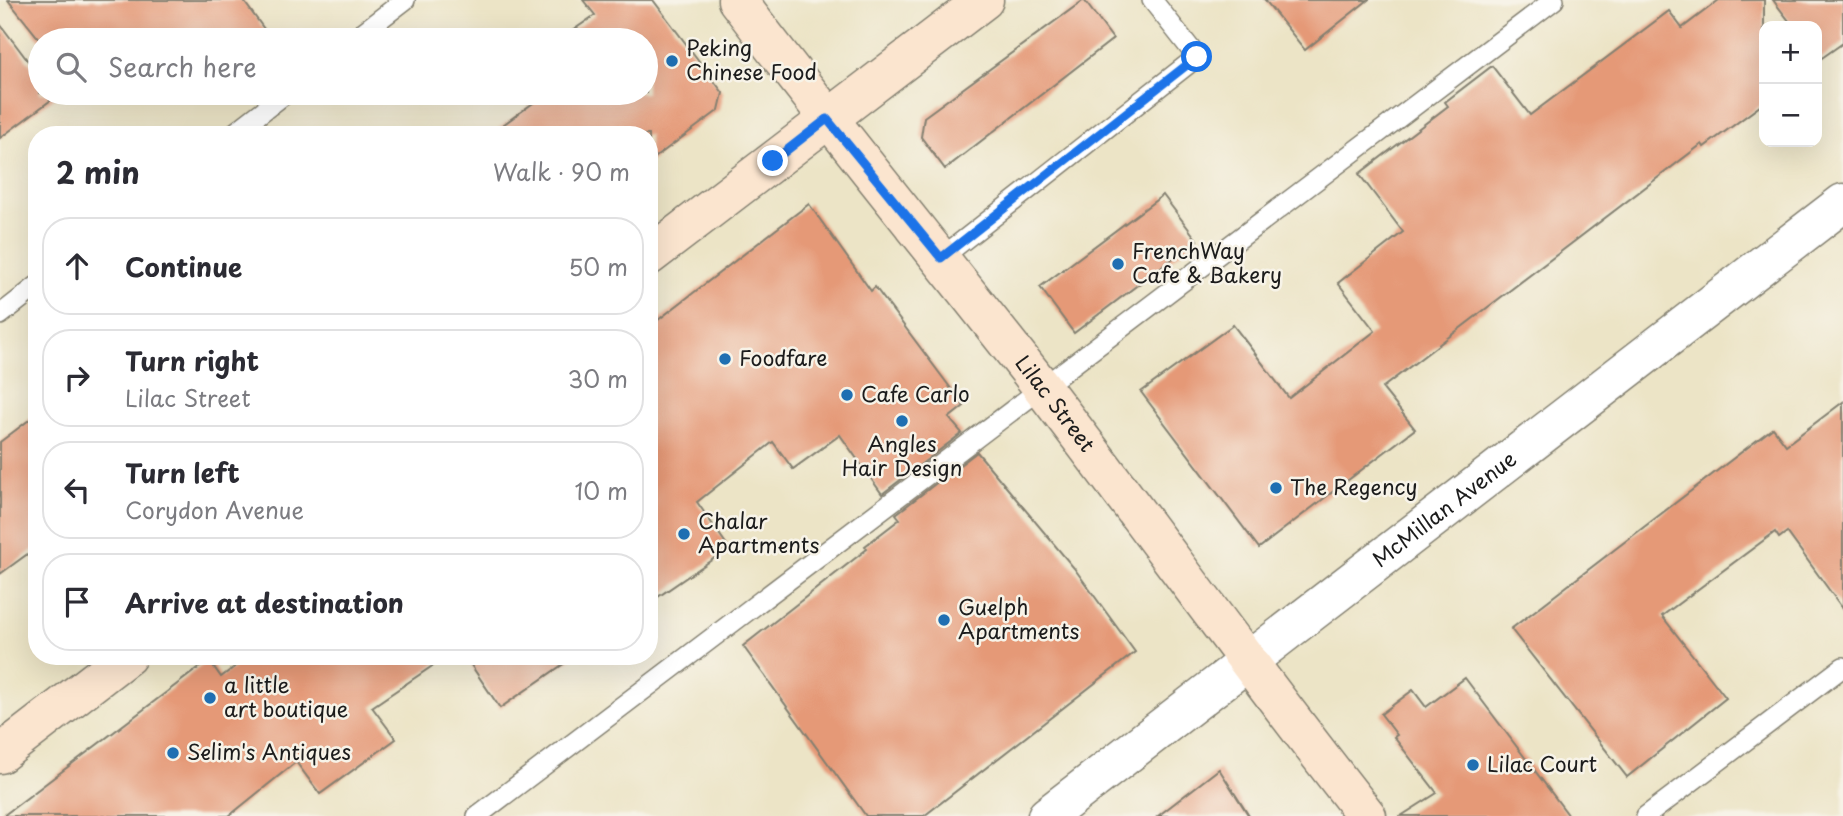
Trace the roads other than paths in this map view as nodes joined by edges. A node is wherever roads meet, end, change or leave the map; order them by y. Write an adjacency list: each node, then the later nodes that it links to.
1 (405, 0): 6 (lane)
2 (737, 0): 8 (street, Lilac Street)
3 (984, 0): 8 (street)
4 (1152, 0): 12 (lane)
5 (1554, 0): 15 (lane)
6 (369, 28)
7 (271, 105): 9 (lane)
8 (827, 119): 11 (street); 12 (street, Lilac Street)
9 (244, 126)
10 (1843, 204): 16 (street, McMillan Avenue)
11 (658, 249)
12 (941, 258): 15 (street, Lilac Street)
13 (28, 293): 14 (lane)
14 (0, 315)
15 (1041, 387): 16 (street, Lilac Street); 20 (lane)
16 (1248, 660): 21 (street, McMillan Avenue); 22 (street, Lilac Street)
17 (115, 665): 19 (street)
18 (1843, 667): 23 (lane)
19 (0, 754)
20 (477, 816)
21 (1047, 816)
22 (1367, 816)
23 (1646, 816)

